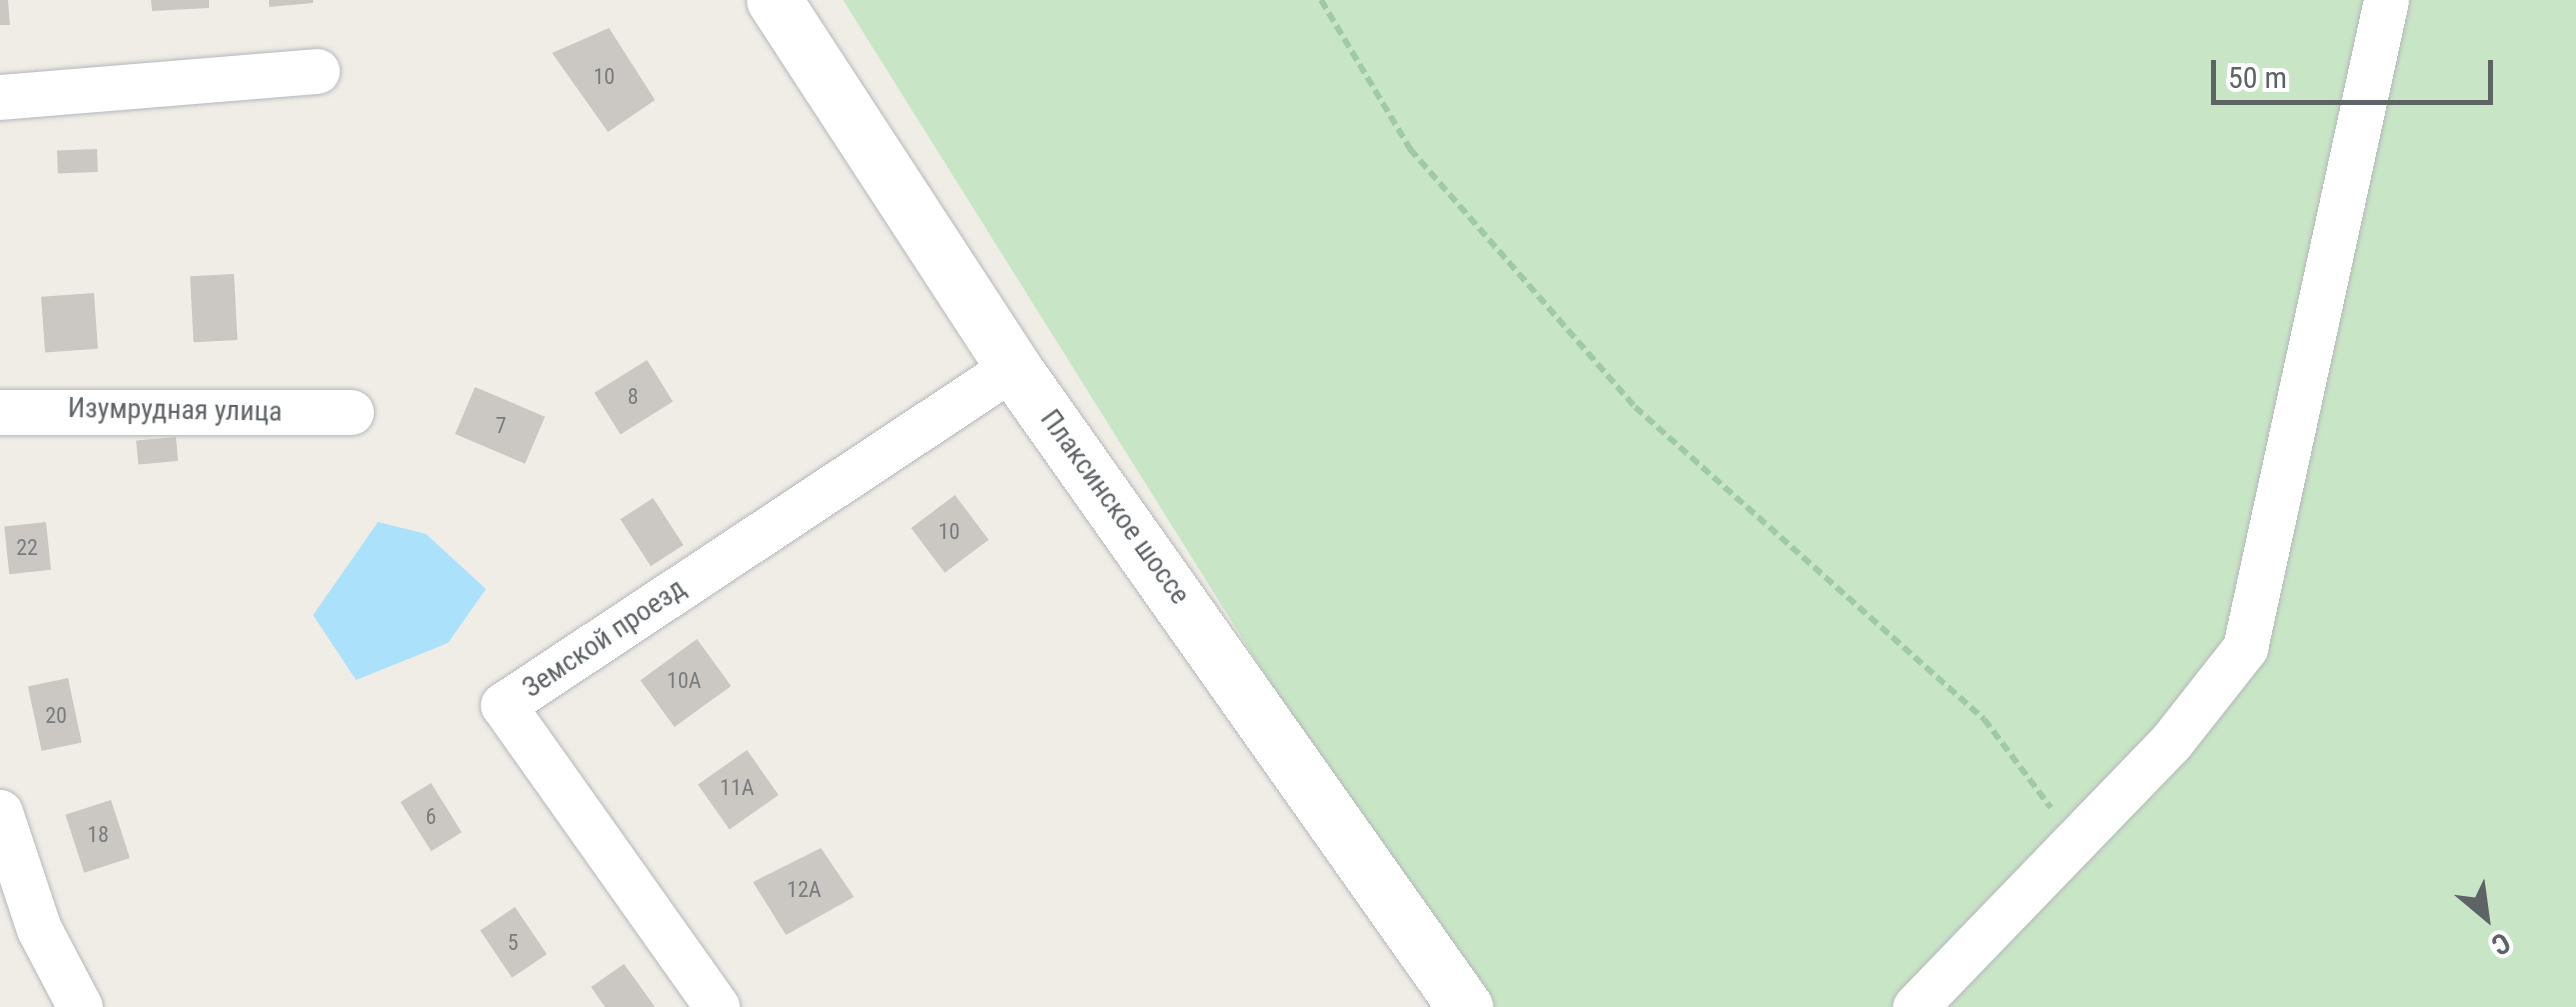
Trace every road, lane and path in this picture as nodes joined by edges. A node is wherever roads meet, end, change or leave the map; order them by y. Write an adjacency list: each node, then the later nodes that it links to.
1 (774, 0): 6 (main road, Плаксинское шоссе)
2 (1321, 0): 10 (path)
3 (2386, 0): 10 (street)
4 (317, 71): 5 (street)
5 (0, 97)
6 (1012, 367): 12 (street, Земской проезд); 13 (main road, Плаксинское шоссе)
7 (0, 412): 8 (street, Изумрудная улица)
8 (350, 412)
9 (0, 812): 11 (street)
10 (2075, 841): 14 (street)
11 (80, 1007)
12 (717, 1007)
13 (1465, 1007)
14 (1915, 1007)

